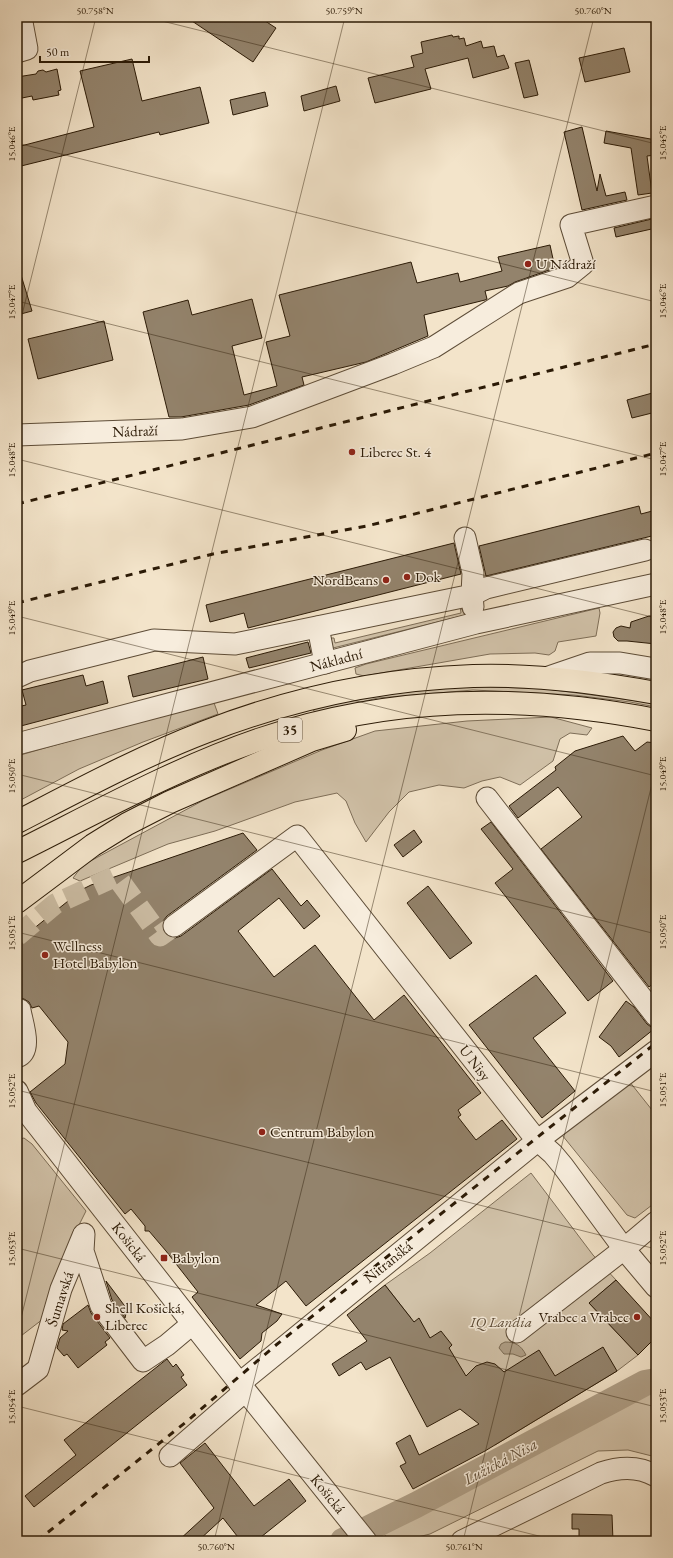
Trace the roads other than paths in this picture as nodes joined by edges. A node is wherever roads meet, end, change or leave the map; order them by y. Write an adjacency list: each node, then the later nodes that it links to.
1 (21, 17): 2 (street)
2 (17, 52)
3 (656, 206): 4 (street, Nádraží)
4 (17, 435)
5 (465, 538): 8 (street)
6 (645, 550): 8 (street)
7 (656, 584): 9 (street, Nákladní)
8 (472, 595): 9 (street); 10 (street)
9 (476, 623): 11 (street, Nákladní)
10 (318, 627): 11 (street); 13 (street)
11 (325, 663): 18 (street, Nákladní)
12 (656, 669): 14 (street)
13 (17, 677)
14 (546, 678): 15 (highway, 35); 20 (highway, 35)
15 (656, 693)
16 (462, 702): 17 (highway, 35); 21 (highway, 35); 22 (highway)
17 (656, 720)
18 (17, 744)
19 (487, 798): 25 (street)
20 (17, 822)
21 (17, 852)
22 (17, 902)
23 (174, 926): 30 (street, U Nisy)
24 (20, 1010): 27 (street)
25 (656, 1016)
26 (656, 1051): 30 (street, Nitranská)
27 (17, 1057)
28 (17, 1091): 29 (street, Košická)
29 (20, 1110): 31 (street, Košická)
30 (537, 1140): 34 (street, U Nisy); 39 (street, Nitranská)
31 (102, 1208): 33 (street, Šumavská); 36 (street, Košická)
32 (656, 1222): 34 (street)
33 (84, 1234): 36 (street); 38 (street, Šumavská)
34 (624, 1249): 35 (street, U Nisy); 37 (street)
35 (656, 1287)
36 (192, 1324): 39 (street, Košická)
37 (517, 1332)
38 (17, 1385)
39 (242, 1387): 40 (street); 42 (street, Košická)
40 (170, 1456)
41 (656, 1476): 43 (street)
42 (366, 1541)
43 (462, 1541)

